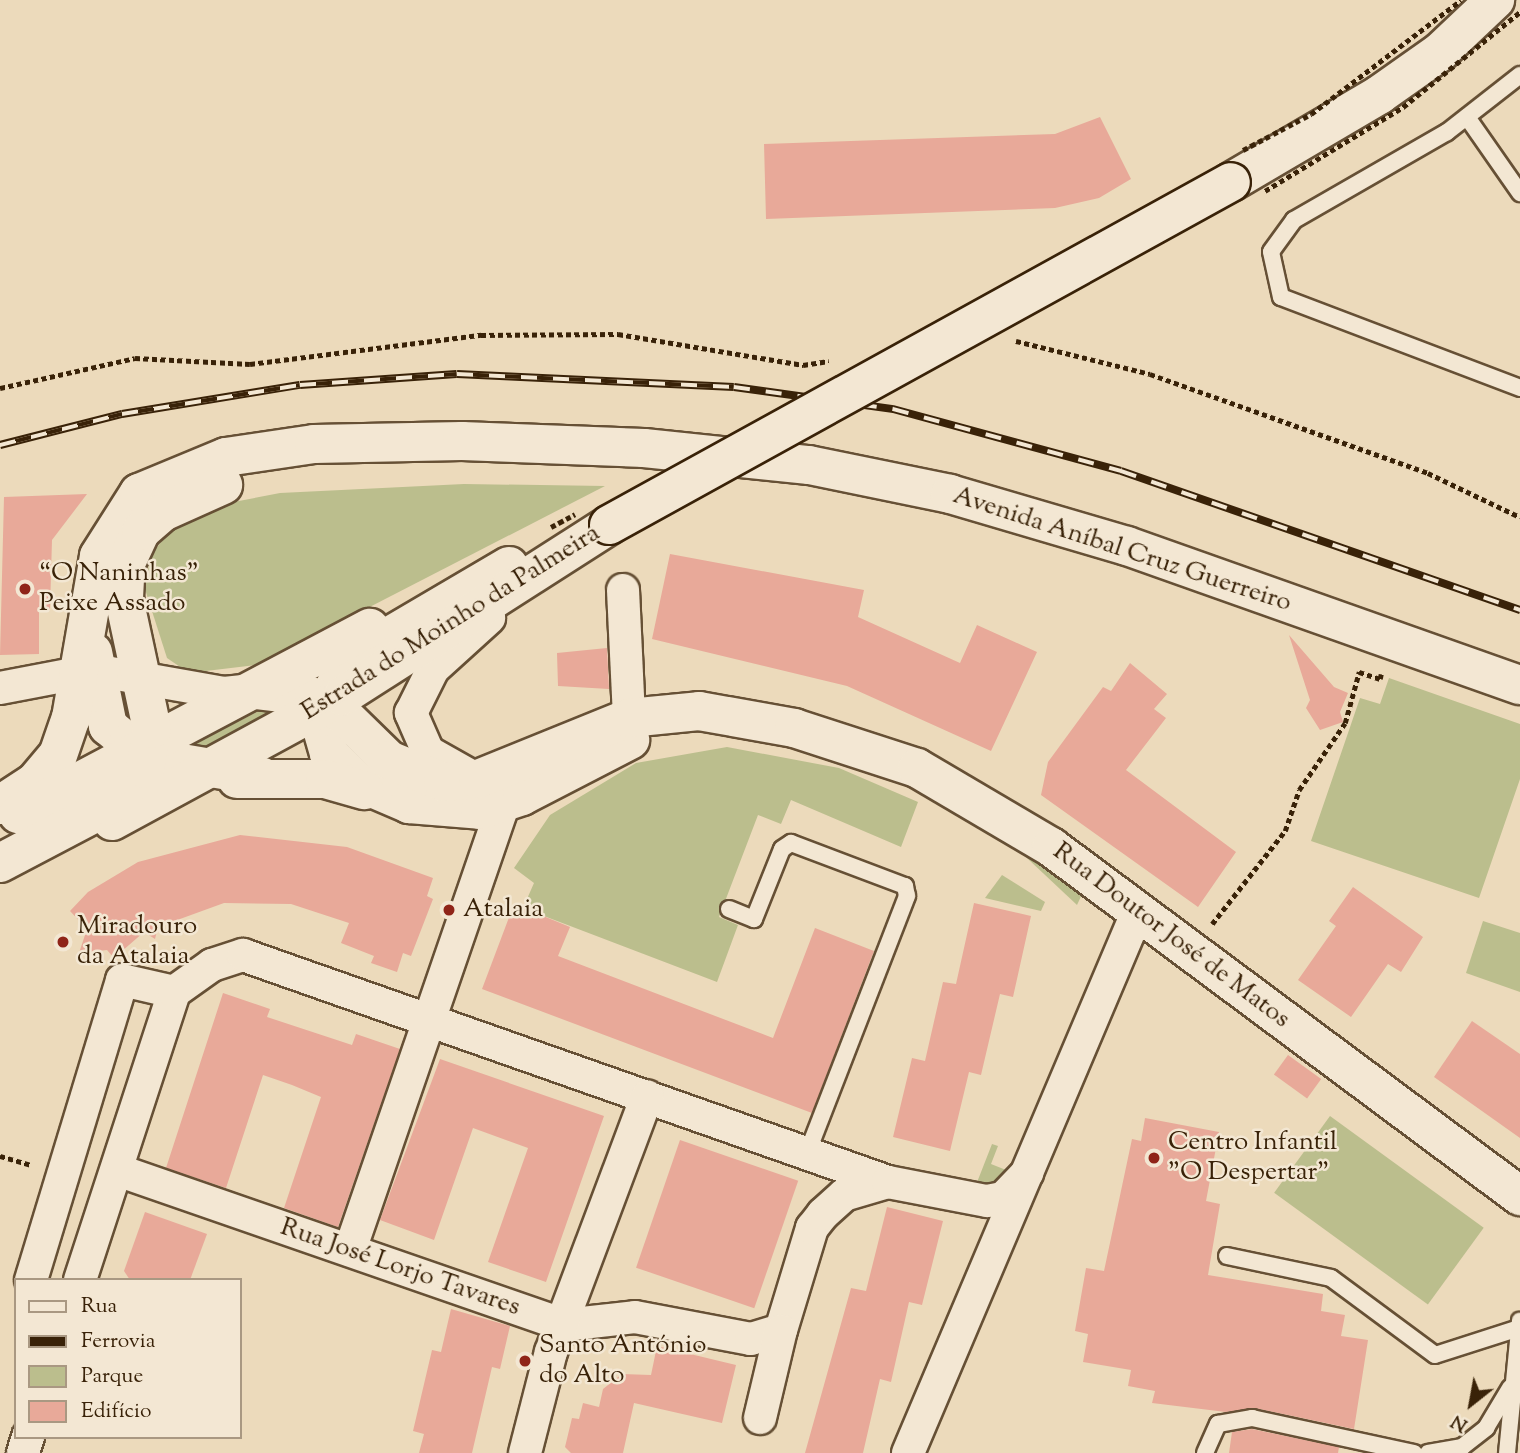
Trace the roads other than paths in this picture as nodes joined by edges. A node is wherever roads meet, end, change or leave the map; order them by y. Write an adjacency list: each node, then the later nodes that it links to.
1 (1496, 0): 7 (street, bridge)
2 (1520, 75): 3 (lane)
3 (1466, 117): 4 (lane); 5 (lane)
4 (1520, 193)
5 (1520, 388)
6 (462, 441): 11 (street); 12 (street); 13 (street, Avenida Aníbal Cruz Guerreiro)
7 (609, 525): 8 (street, Estrada do Moinho da Palmeira); 9 (street, Estrada do Moinho da Palmeira)
8 (573, 549): 16 (street, Estrada do Moinho da Palmeira); 22 (street)
9 (509, 566): 15 (street, Estrada do Moinho da Palmeira); 16 (street)
10 (624, 590): 17 (street)
11 (143, 677): 12 (street); 15 (street); 19 (street)
12 (83, 681): 14 (street); 19 (street); 24 (street)
13 (1520, 685)
14 (0, 690)
15 (254, 690): 16 (street); 19 (street, Estrada do Moinho da Palmeira)
16 (326, 704): 20 (street, Estrada do Moinho da Palmeira); 22 (street); 23 (street)
17 (629, 718): 18 (street); 22 (street)
18 (794, 727): 22 (street); 30 (street, Rua Doutor José de Matos)
19 (146, 751): 20 (street); 26 (street, Estrada do Moinho da Palmeira); 27 (street)
20 (210, 769): 21 (street); 25 (street, Estrada do Moinho da Palmeira)
21 (262, 777): 23 (street); 25 (street)
22 (496, 783): 23 (street); 32 (street)
23 (408, 804)
24 (0, 806)
25 (129, 812): 28 (street, Estrada do Moinho da Palmeira)
26 (0, 823)
27 (0, 863)
28 (0, 882)
29 (729, 909): 34 (lane)
30 (1138, 911): 36 (street); 38 (street, Rua Doutor José de Matos)
31 (174, 992): 32 (street); 35 (street); 44 (street)
32 (429, 1016): 33 (street); 41 (street)
33 (647, 1096): 34 (street); 47 (street)
34 (807, 1154): 37 (street); 40 (street)
35 (117, 1170): 41 (street, Rua José Lorjo Tavares); 45 (street)
36 (1027, 1173): 39 (street); 43 (street)
37 (888, 1182): 39 (street); 40 (street)
38 (1520, 1196)
39 (965, 1200): 43 (street)
40 (813, 1228): 48 (street)
41 (350, 1250): 47 (street, Rua José Lorjo Tavares)
42 (1227, 1256): 46 (lane)
43 (988, 1262): 53 (street)
44 (32, 1278)
45 (81, 1278)
46 (1520, 1324): 49 (lane)
47 (564, 1325): 48 (street, Rua José Lorjo Tavares); 52 (street)
48 (781, 1330): 50 (street)
49 (1511, 1386): 56 (lane); 57 (lane)
50 (760, 1418)
51 (1358, 1446): 54 (lane); 55 (lane)
52 (525, 1453)
53 (908, 1453)
54 (1205, 1453)
55 (1415, 1453)
56 (1428, 1453)
57 (1507, 1453)

